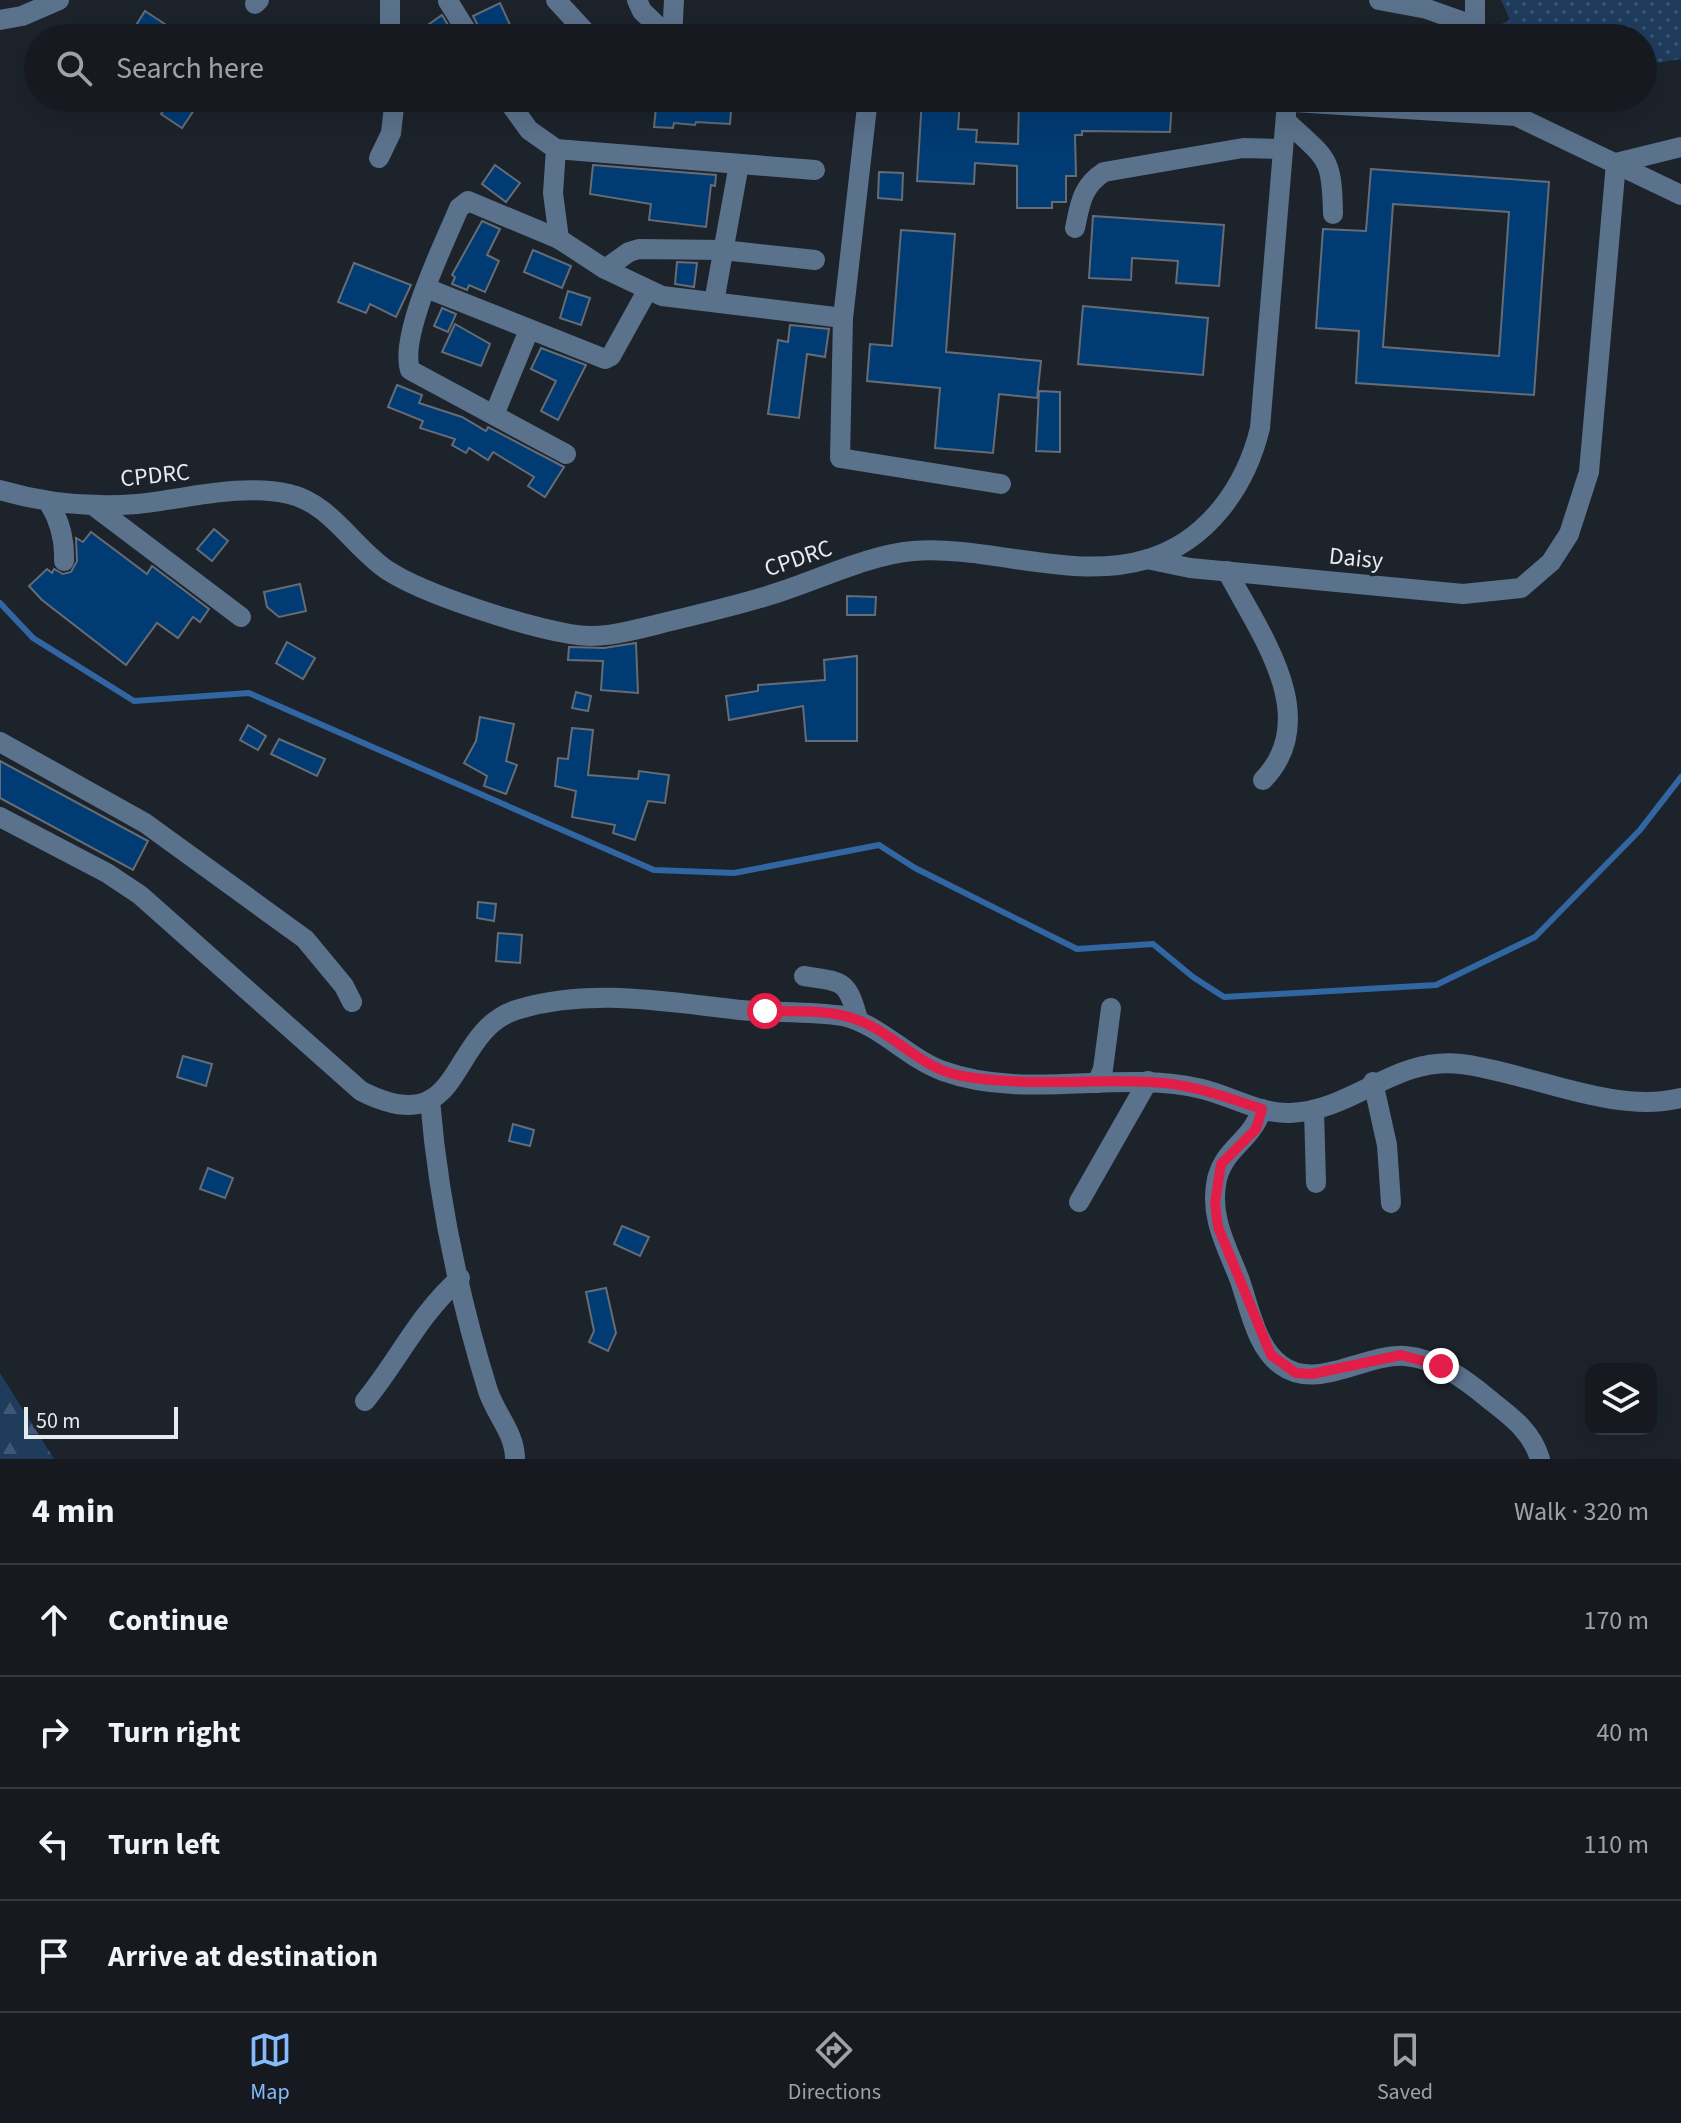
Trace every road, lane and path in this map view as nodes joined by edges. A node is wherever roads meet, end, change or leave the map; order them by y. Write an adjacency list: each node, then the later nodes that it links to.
1 (59, 0): 9 (street)
2 (390, 0): 10 (street)
3 (556, 0): 12 (street)
4 (637, 0): 13 (street)
5 (674, 0): 14 (street)
6 (1379, 0): 15 (street)
7 (1475, 0): 16 (street)
8 (448, 1): 11 (street)
9 (0, 20)
10 (390, 24)
11 (462, 24)
12 (578, 24)
13 (656, 24)
14 (672, 24)
15 (1460, 24)
16 (1477, 24)
17 (393, 112): 25 (street)
18 (516, 112): 23 (street)
19 (866, 112): 39 (street)
20 (1287, 112): 24 (street, CPDRC); 30 (street)
21 (1521, 112): 26 (street)
22 (1681, 147): 26 (street)
23 (556, 149): 27 (street); 32 (street)
24 (1283, 149): 31 (street); 47 (street, CPDRC)
25 (379, 158)
26 (1616, 163): 29 (street); 49 (street, Daisy)
27 (739, 164): 28 (street); 33 (street)
28 (815, 170)
29 (1681, 195)
30 (1333, 214)
31 (1075, 228)
32 (559, 239): 35 (street); 36 (street)
33 (723, 250): 34 (street); 35 (street); 38 (street)
34 (815, 260)
35 (605, 269): 37 (street)
36 (426, 288): 40 (street); 41 (street)
37 (647, 291): 38 (street); 40 (street)
38 (714, 302): 39 (street)
39 (843, 318): 43 (street)
40 (529, 330): 41 (street)
41 (494, 415): 42 (street)
42 (566, 454)
43 (1001, 484)
44 (0, 490): 45 (street, CPDRC)
45 (49, 503): 46 (street, CPDRC); 48 (street)
46 (94, 506): 47 (street, CPDRC); 50 (street)
47 (1147, 559): 49 (street, Daisy)
48 (64, 561)
49 (1227, 571): 52 (street)
50 (241, 617)
51 (0, 742): 55 (street)
52 (1263, 780)
53 (0, 817): 62 (street)
54 (804, 976): 57 (street)
55 (352, 1002)
56 (1111, 1008): 60 (street)
57 (858, 1019): 60 (street); 62 (street)
58 (1148, 1081): 60 (street); 63 (street); 66 (street)
59 (1373, 1082): 61 (street); 64 (street); 67 (street)
60 (1097, 1083)
61 (1681, 1098)
62 (430, 1100): 68 (street)
63 (1262, 1109): 64 (street); 71 (street)
64 (1314, 1110): 65 (street)
65 (1316, 1183)
66 (1079, 1202)
67 (1391, 1203)
68 (460, 1278): 69 (street); 70 (street)
69 (365, 1401)
70 (515, 1459)
71 (1540, 1459)

